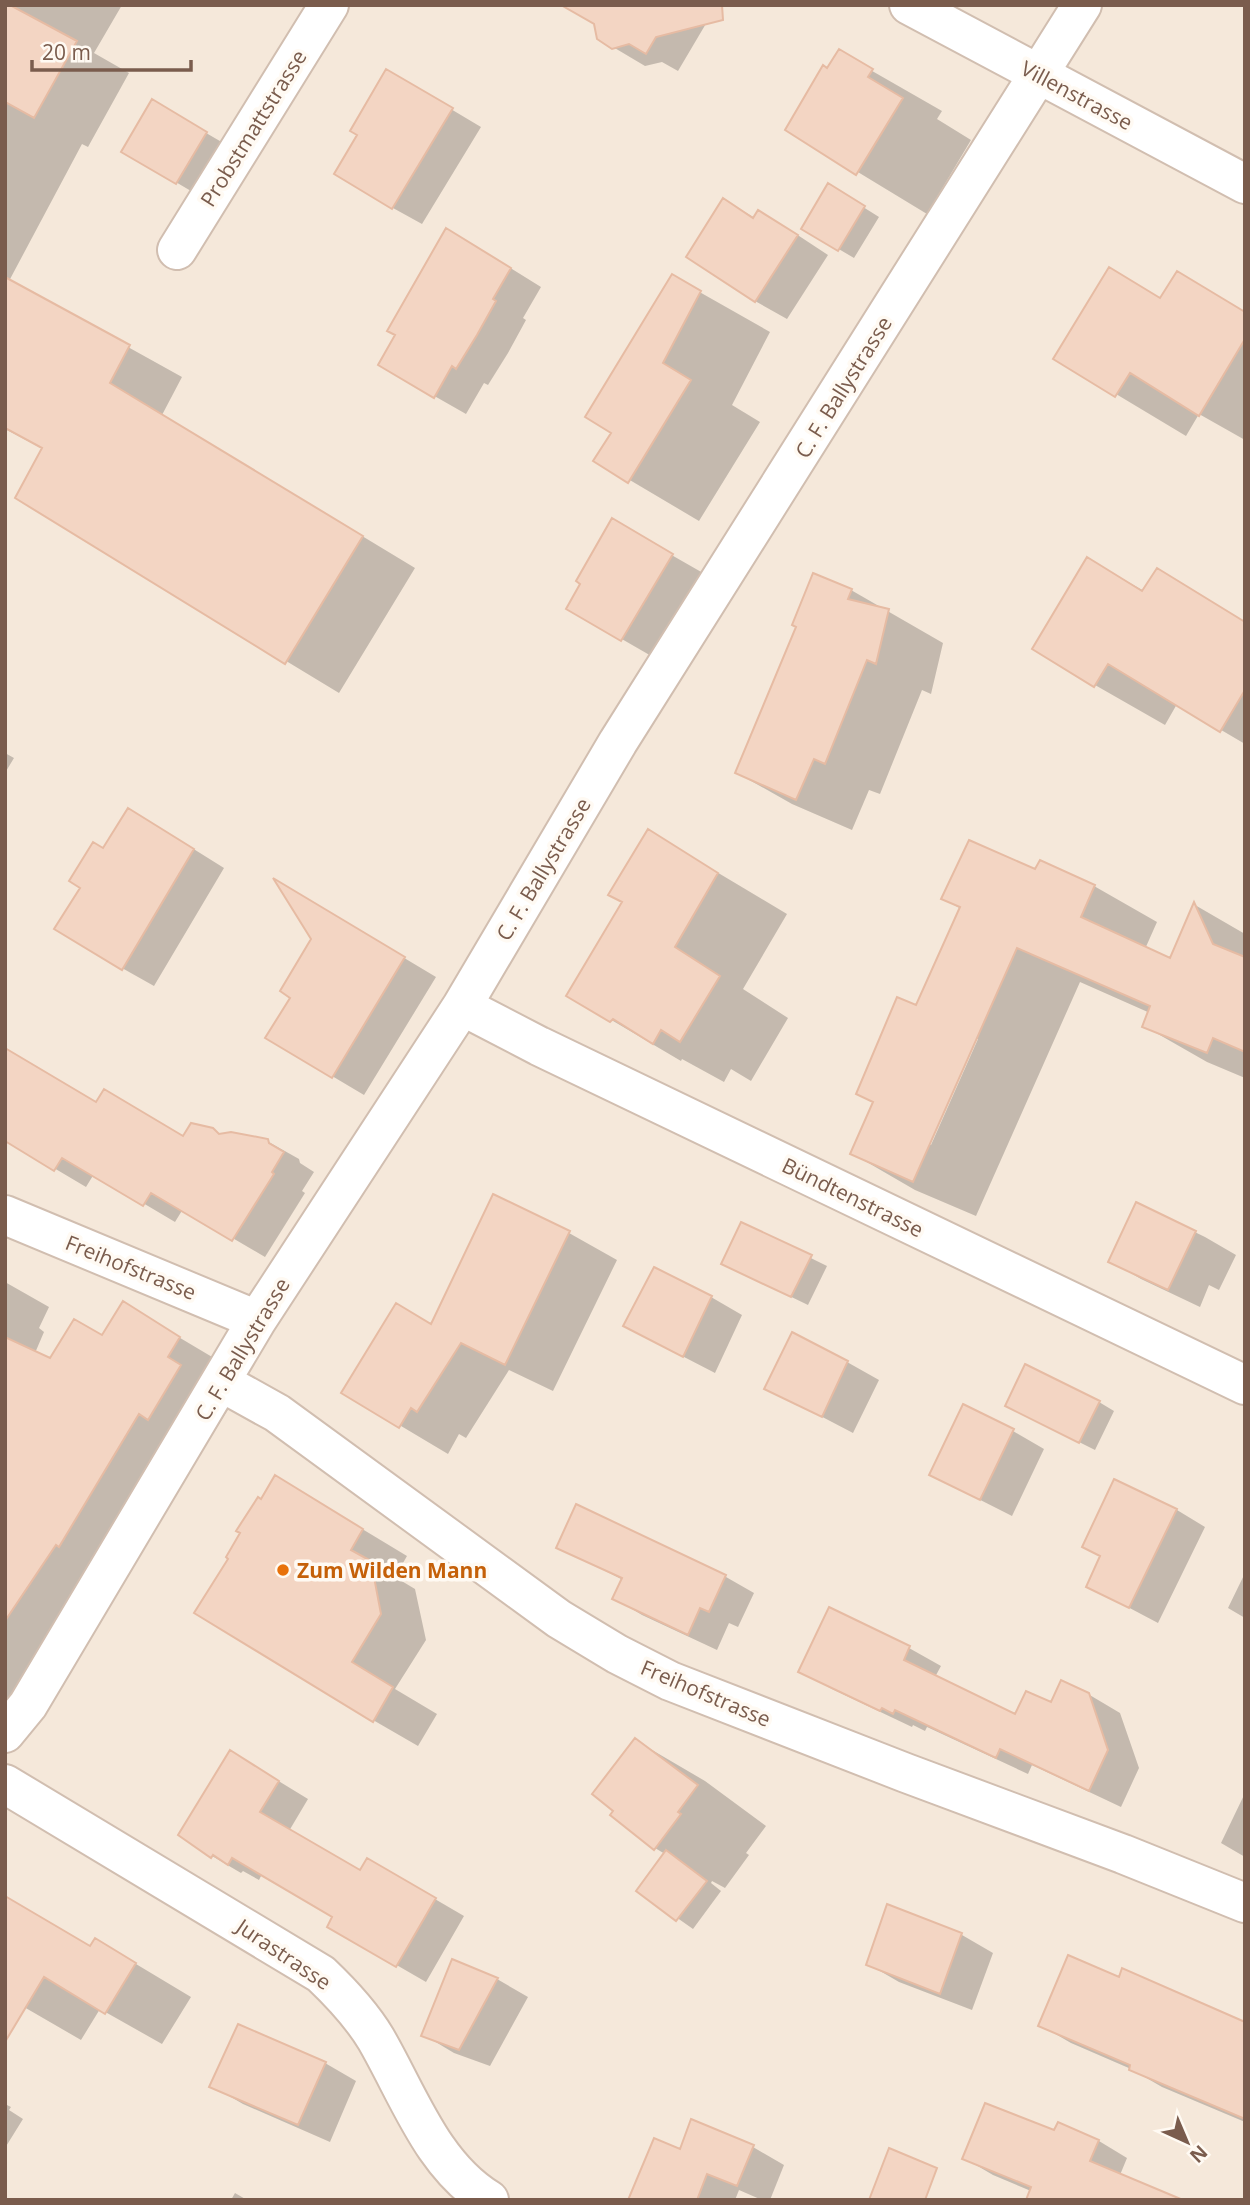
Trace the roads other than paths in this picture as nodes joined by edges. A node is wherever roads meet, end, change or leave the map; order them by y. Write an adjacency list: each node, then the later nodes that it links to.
1 (329, 5): 6 (street, Probstmattstrasse)
2 (909, 5): 4 (street, Villenstrasse)
3 (1083, 5): 4 (street, C. F. Ballystrasse)
4 (1040, 75): 5 (street, Villenstrasse); 7 (street, C. F. Ballystrasse)
5 (1245, 184)
6 (177, 250)
7 (462, 1006): 9 (street, C. F. Ballystrasse); 11 (street, Bündtenstrasse)
8 (5, 1215): 9 (street, Freihofstrasse)
9 (257, 1320): 10 (street, C. F. Ballystrasse)
10 (221, 1382): 12 (street, C. F. Ballystrasse); 14 (street, Freihofstrasse)
11 (1245, 1385)
12 (5, 1732)
13 (5, 1784): 15 (street, Jurastrasse)
14 (1245, 1903)
15 (489, 2200)

